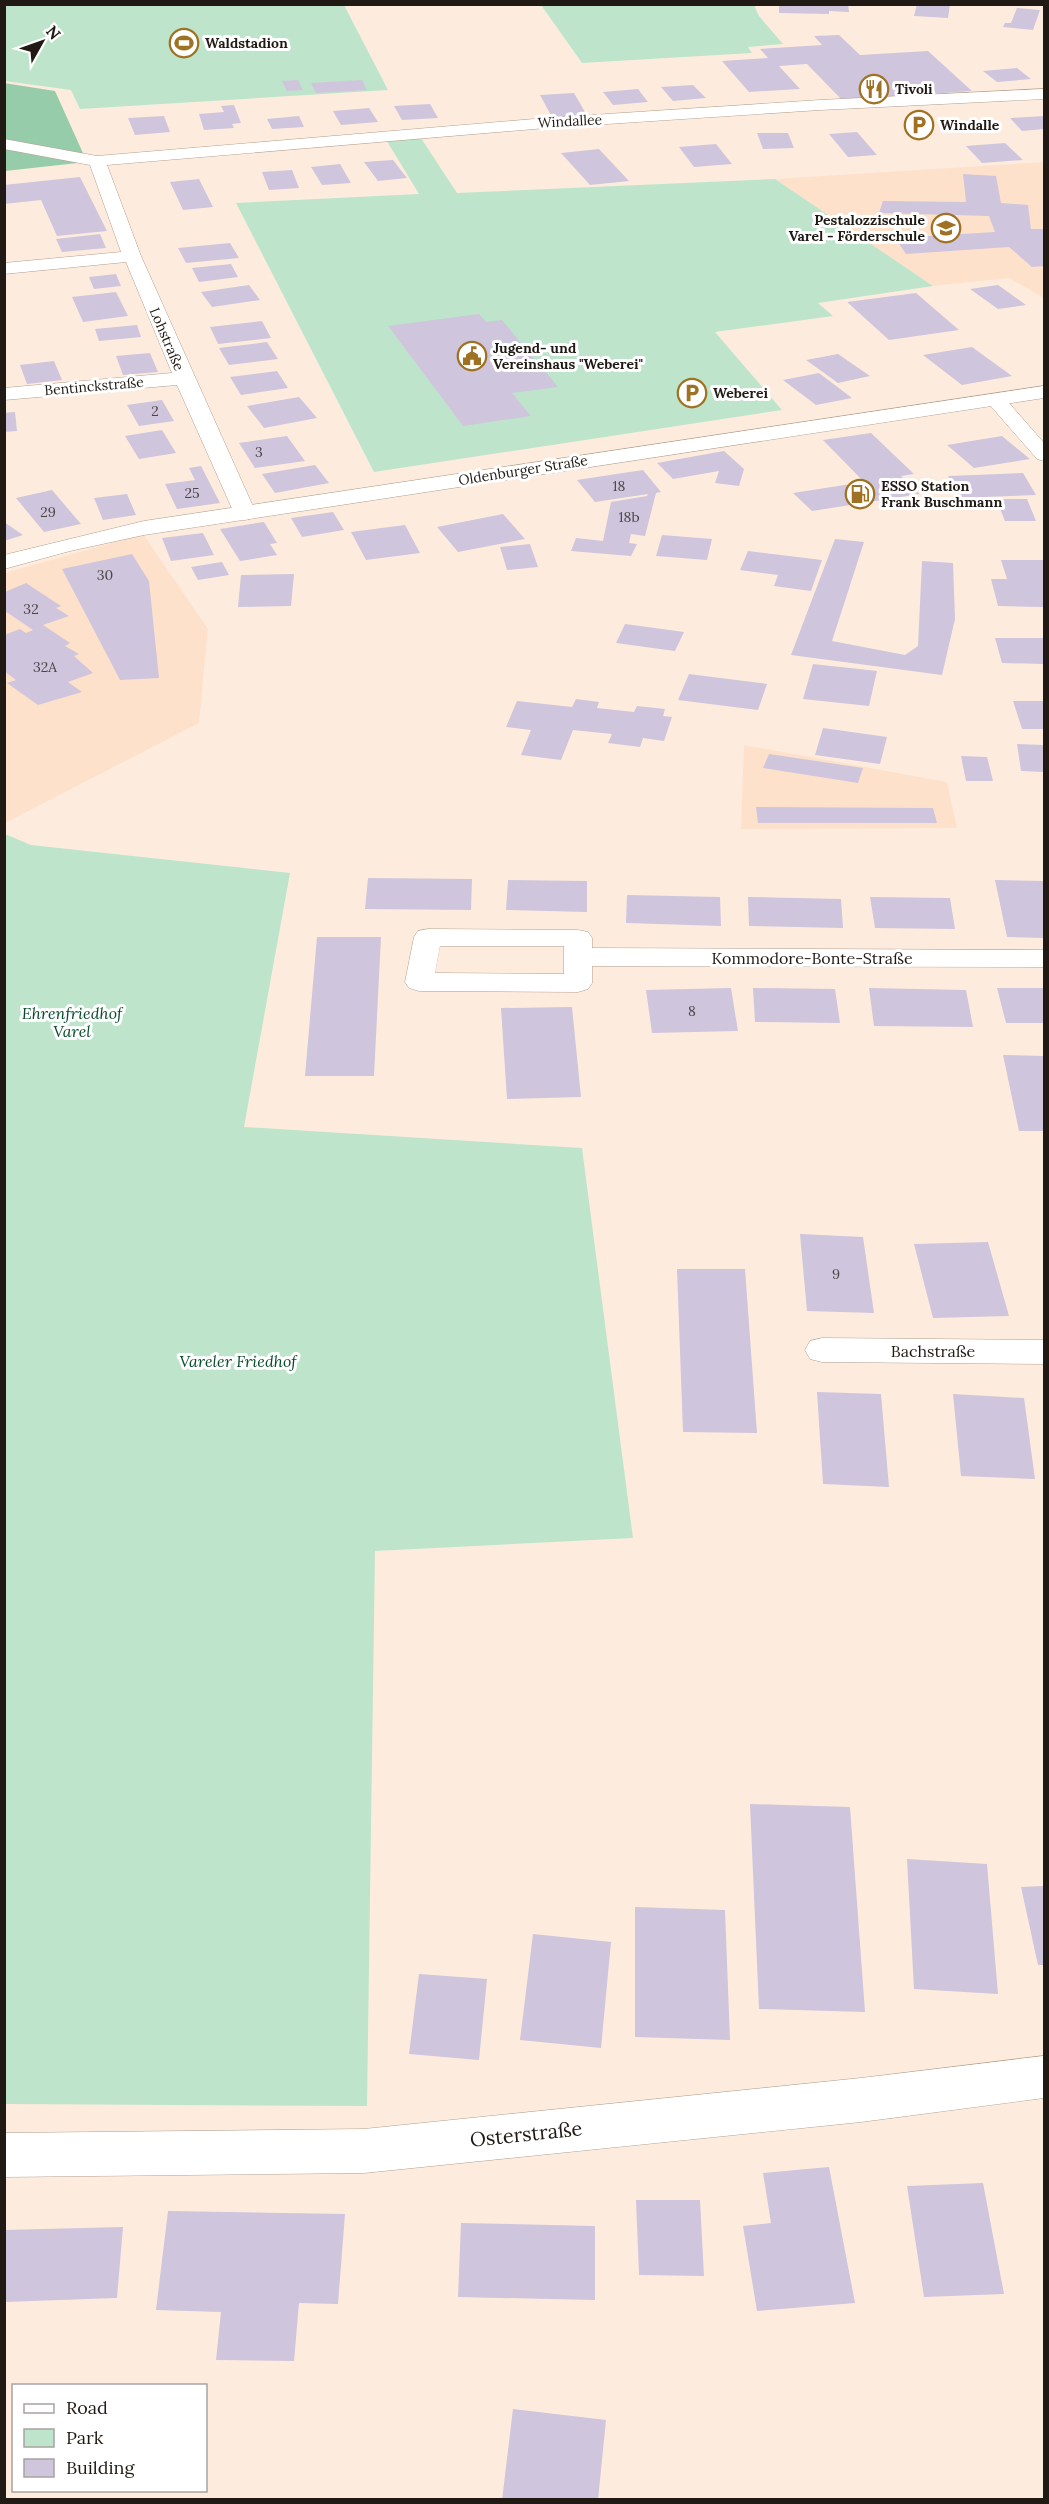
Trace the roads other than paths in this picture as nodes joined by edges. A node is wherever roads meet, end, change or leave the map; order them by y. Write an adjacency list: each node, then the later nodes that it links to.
1 (1044, 94): 3 (street, Windallee)
2 (4, 144): 3 (street, Windallee)
3 (97, 161): 4 (street, Lohstraße)
4 (132, 256): 5 (street); 6 (street, Lohstraße)
5 (4, 268)
6 (184, 378): 8 (street, Bentinckstraße); 11 (street, Lohstraße)
7 (1044, 392): 9 (street, Oldenburger Straße)
8 (4, 394)
9 (996, 400): 10 (street); 11 (street, Oldenburger Straße)
10 (1044, 454)
11 (245, 513): 12 (street, Oldenburger Straße)
12 (4, 562)
13 (579, 957): 13 (street); 14 (street, Kommodore-Bonte-Straße)
14 (1044, 959)
15 (822, 1350): 16 (street, Bachstraße)
16 (1044, 1352)
17 (1044, 2077): 18 (street, Osterstraße)
18 (4, 2155)

